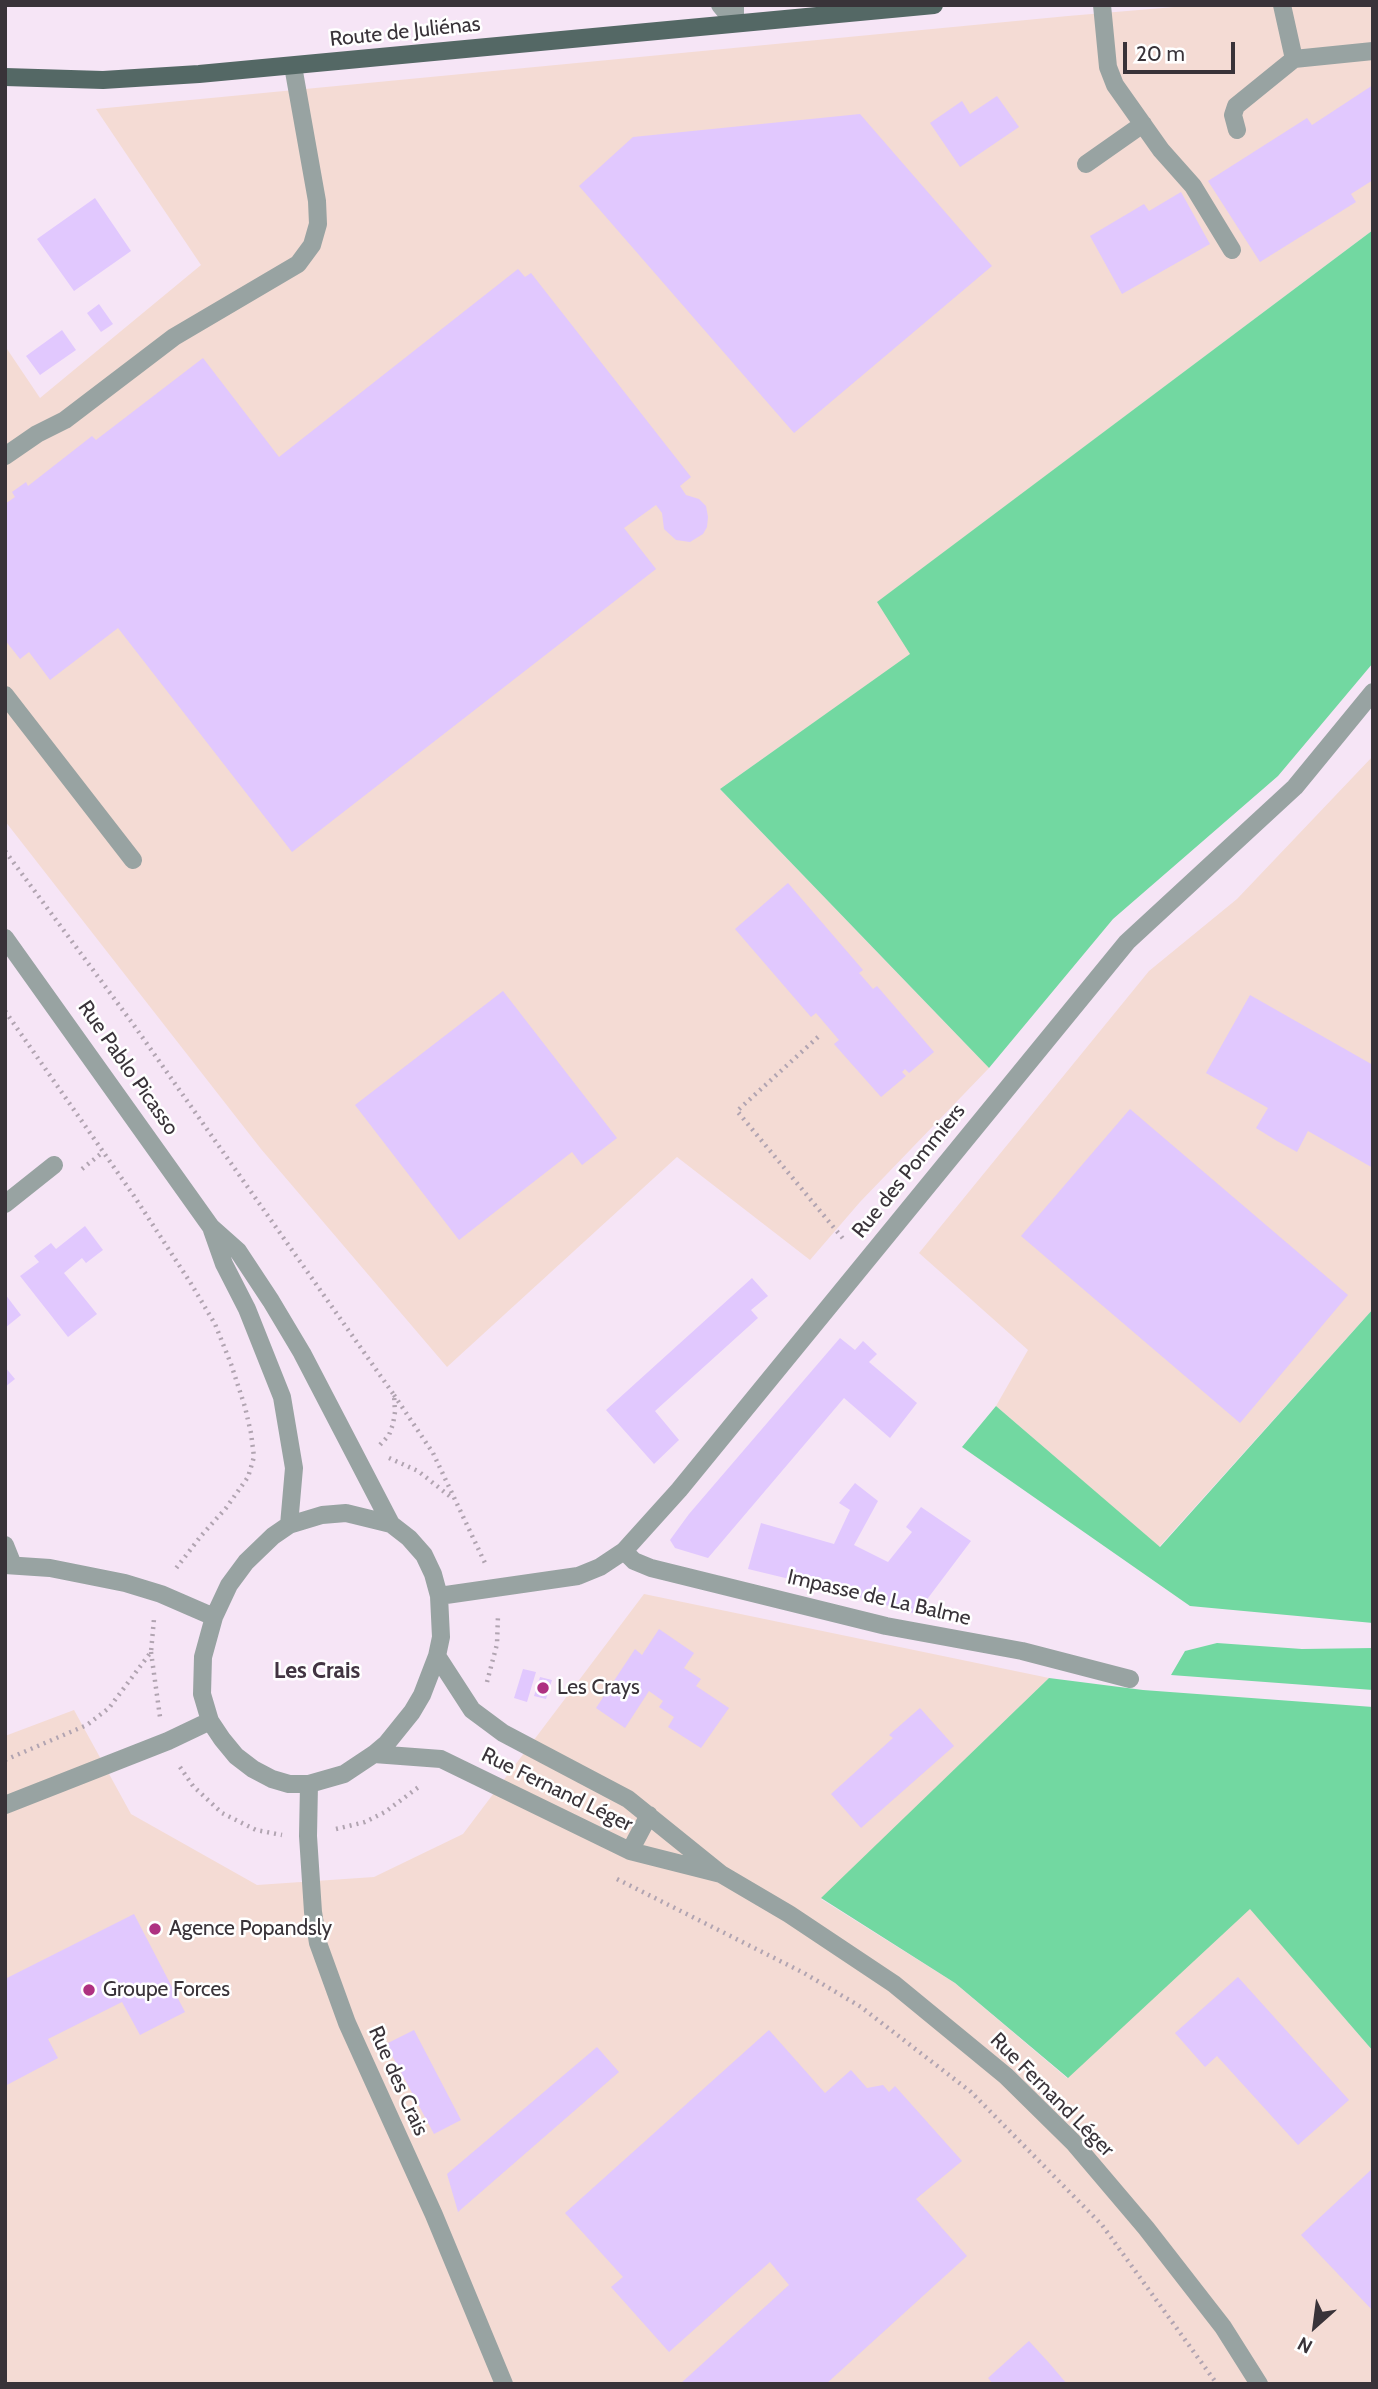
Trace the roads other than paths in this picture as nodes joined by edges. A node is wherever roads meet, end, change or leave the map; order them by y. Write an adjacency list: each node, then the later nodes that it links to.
1 (720, 5): 5 (street)
2 (934, 5): 5 (main road, Route de Juliénas)
3 (1102, 5): 10 (street)
4 (1282, 5): 7 (street)
5 (735, 14): 8 (main road, Route de Juliénas)
6 (1373, 51): 7 (street)
7 (1294, 60): 11 (street)
8 (293, 66): 9 (main road, Route de Juliénas); 14 (street)
9 (5, 76)
10 (1143, 124): 12 (street); 13 (street)
11 (1237, 130)
12 (1086, 164)
13 (1233, 250)
14 (5, 456)
15 (1373, 692): 25 (street, Rue des Pommiers)
16 (5, 695): 17 (street)
17 (132, 860)
18 (5, 937): 21 (street, Rue Pablo Picasso)
19 (54, 1165): 20 (street)
20 (5, 1204)
21 (211, 1227): 22 (street, Rue Pablo Picasso); 23 (street, Rue Pablo Picasso)
22 (391, 1524): 23 (street); 27 (street)
23 (289, 1525): 28 (street)
24 (5, 1545): 26 (street)
25 (624, 1550): 27 (street, Rue des Pommiers); 30 (street, Impasse de La Balme)
26 (9, 1565): 28 (street)
27 (439, 1595): 29 (street)
28 (214, 1617): 31 (street)
29 (437, 1656): 32 (street); 35 (street, Rue Fernand Léger)
30 (1130, 1679)
31 (210, 1721): 33 (street); 34 (street)
32 (374, 1754): 33 (street); 36 (street, Rue Fernand Léger)
33 (309, 1784): 38 (street, Rue des Crais)
34 (5, 1805)
35 (649, 1815): 36 (street); 37 (street, Rue Fernand Léger)
36 (630, 1851): 37 (street, Rue Fernand Léger)
37 (721, 1874): 39 (street, Rue Fernand Léger)
38 (504, 2384)
39 (1259, 2384)

